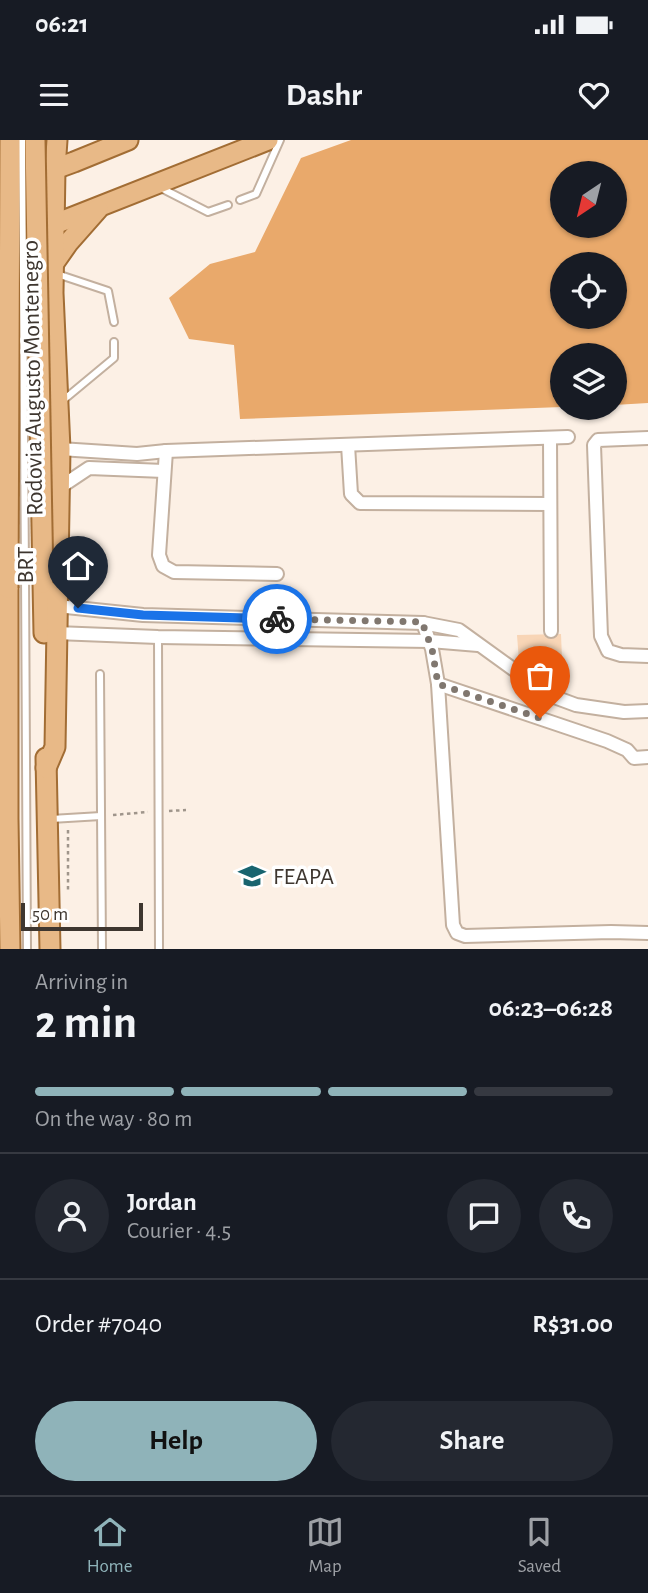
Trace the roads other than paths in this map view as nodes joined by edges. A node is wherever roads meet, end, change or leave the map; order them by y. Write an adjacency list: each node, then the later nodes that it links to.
1 (10, 140): 53 (main road, bridge)
2 (22, 140): 56 (lane, BRT, bridge)
3 (35, 140): 50 (main road, bridge)
4 (48, 140): 9 (main road)
5 (58, 140): 10 (main road, Rodovia Augusto Montenegro)
6 (128, 140): 10 (main road)
7 (268, 140): 11 (main road)
8 (280, 140): 13 (lane)
9 (0, 155)
10 (55, 170): 12 (main road); 16 (main road, Rodovia Augusto Montenegro)
11 (154, 185): 14 (lane); 15 (main road)
12 (0, 189)
13 (240, 200)
14 (228, 205)
15 (102, 206): 16 (main road); 18 (main road)
16 (55, 224): 17 (main road); 18 (main road, Rodovia Augusto Montenegro)
17 (0, 243)
18 (54, 268): 20 (main road, Rodovia Augusto Montenegro); 21 (lane)
19 (0, 272): 20 (main road)
20 (53, 293): 23 (main road, Rodovia Augusto Montenegro)
21 (114, 322)
22 (114, 342): 23 (lane)
23 (57, 405): 28 (main road, Rodovia Augusto Montenegro)
24 (568, 437): 25 (street)
25 (550, 438): 27 (street); 34 (street)
26 (648, 438): 45 (street)
27 (348, 444): 30 (street); 34 (street)
28 (60, 449): 29 (street); 33 (main road, Rodovia Augusto Montenegro)
29 (89, 450): 30 (street); 31 (street)
30 (166, 450): 32 (street)
31 (89, 468): 32 (street); 33 (street)
32 (164, 471): 35 (street)
33 (59, 488): 36 (main road, Rodovia Augusto Montenegro)
34 (550, 504): 39 (street)
35 (277, 574)
36 (57, 606): 37 (street); 40 (main road, Rodovia Augusto Montenegro)
37 (270, 618): 38 (street); 42 (lane)
38 (422, 622): 43 (street); 44 (street)
39 (551, 631)
40 (56, 633): 41 (street); 50 (main road, Rodovia Augusto Montenegro)
41 (158, 637): 42 (street); 59 (lane)
42 (272, 639): 43 (street)
43 (430, 641): 44 (street); 47 (street)
44 (478, 645): 48 (street)
45 (648, 656)
46 (100, 674): 51 (lane)
47 (438, 684): 49 (street); 54 (street)
48 (648, 711)
49 (648, 757)
50 (46, 768): 52 (main road, Rodovia Augusto Montenegro)
51 (101, 816): 52 (lane); 58 (lane)
52 (48, 819): 57 (main road, Rodovia Augusto Montenegro)
53 (4, 822): 55 (main road)
54 (648, 933)
55 (10, 949)
56 (27, 949)
57 (50, 949)
58 (102, 949)
59 (159, 949)

